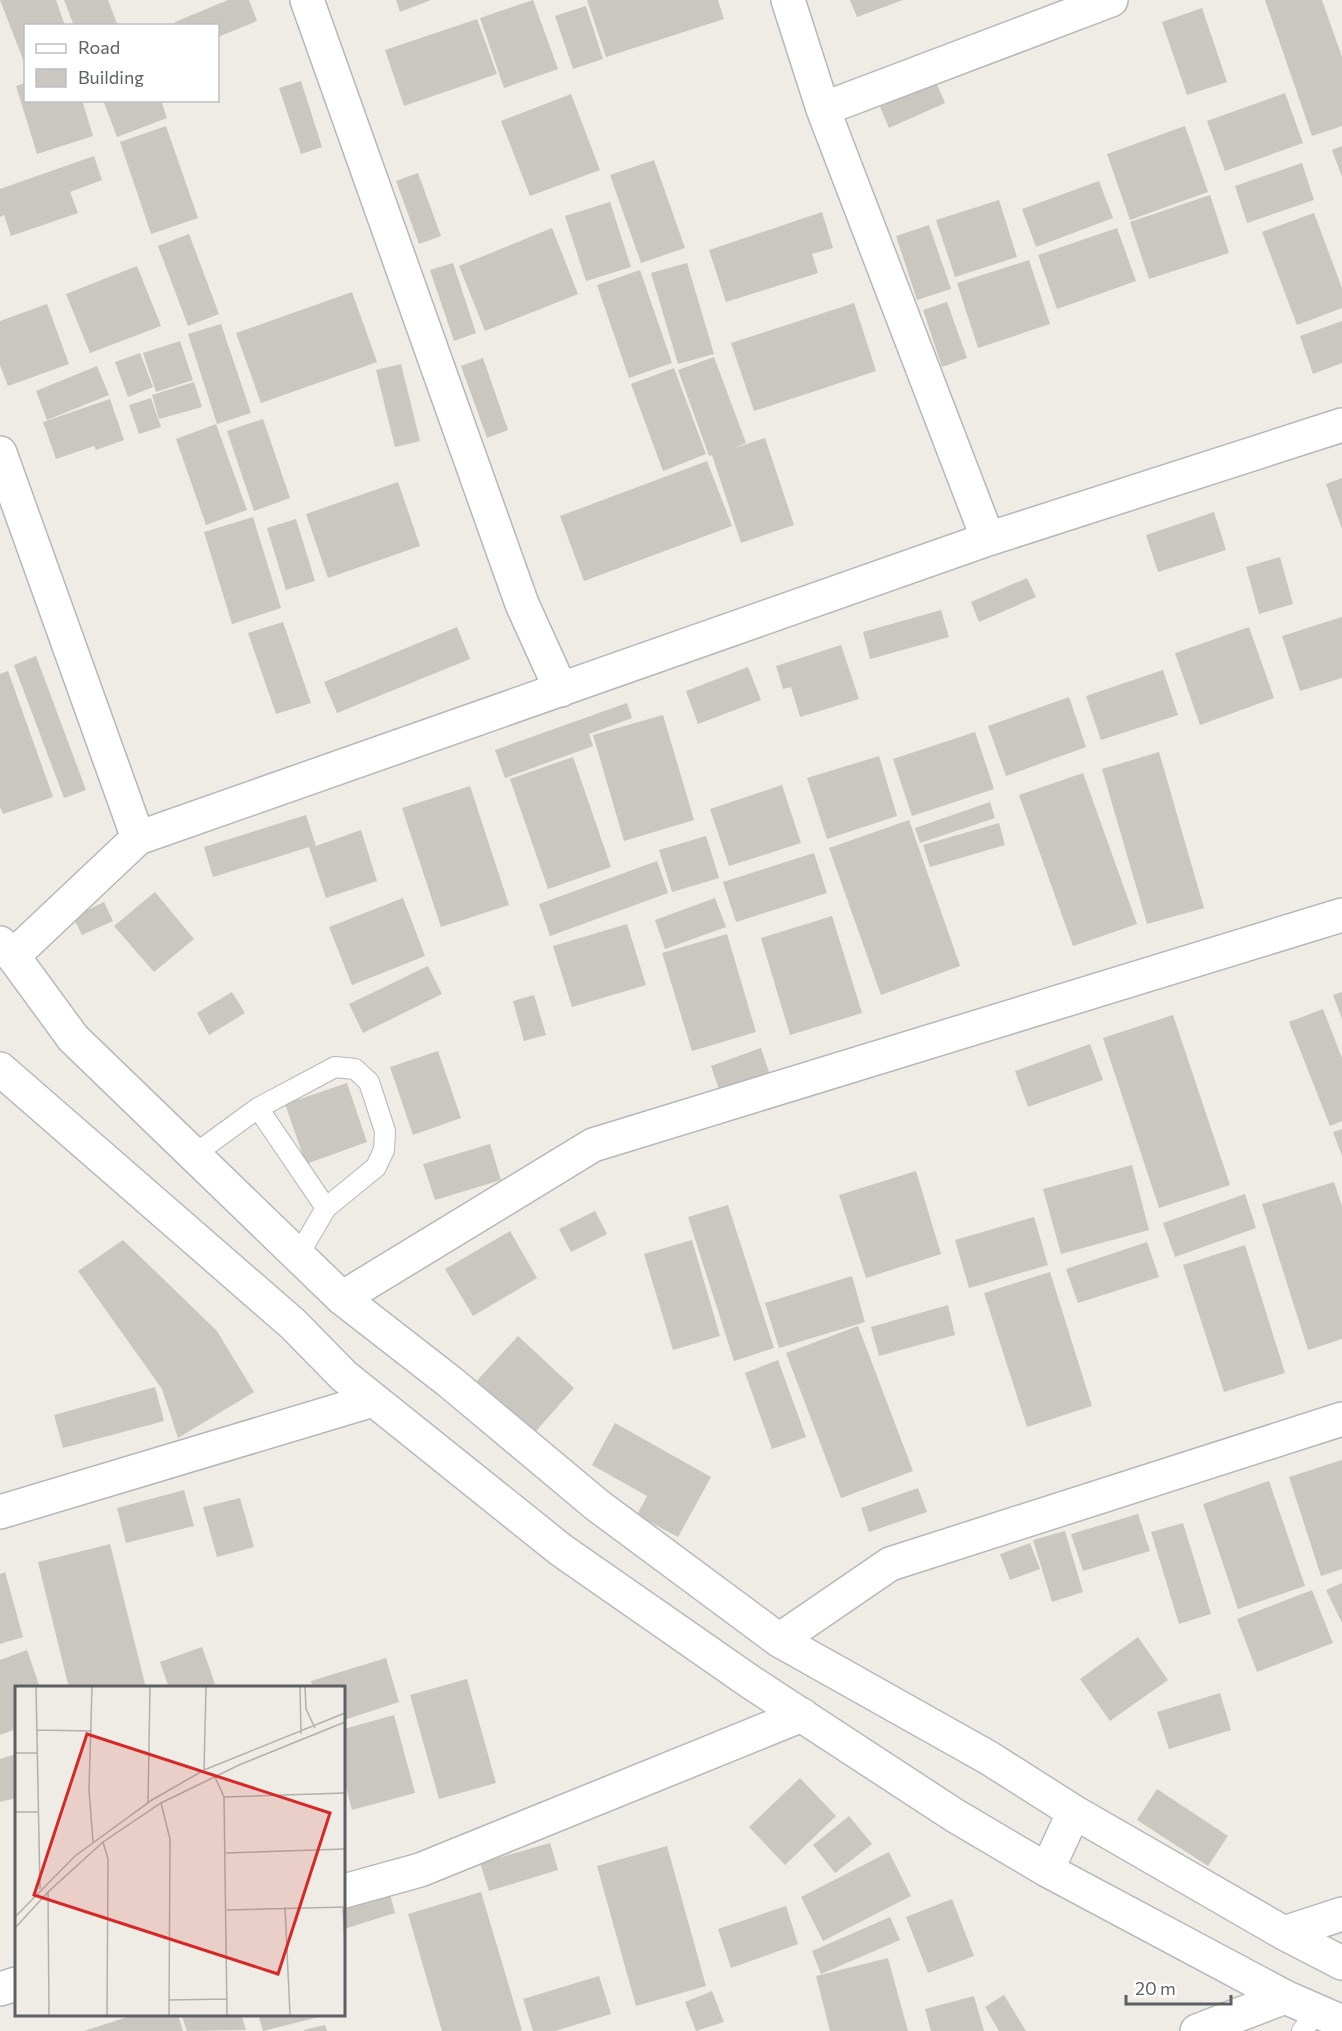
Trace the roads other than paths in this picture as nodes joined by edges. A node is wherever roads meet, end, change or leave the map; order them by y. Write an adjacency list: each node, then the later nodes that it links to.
1 (307, 0): 8 (street)
2 (788, 0): 4 (street)
3 (1111, 0): 4 (street)
4 (823, 109): 7 (street)
5 (1342, 425): 7 (street)
6 (0, 453): 9 (street)
7 (988, 539): 8 (street)
8 (561, 690): 9 (street)
9 (138, 838): 11 (street)
10 (1342, 915): 17 (street)
11 (6, 950): 14 (street)
12 (0, 1069): 18 (street)
13 (258, 1108): 14 (lane); 15 (lane); 15 (lane)
14 (195, 1154): 16 (street)
15 (326, 1208): 16 (lane)
16 (299, 1254): 17 (street)
17 (342, 1298): 21 (street)
18 (373, 1400): 20 (street); 22 (street)
19 (1342, 1419): 21 (street)
20 (0, 1512)
21 (779, 1640): 23 (street)
22 (802, 1715): 24 (street); 25 (street)
23 (1074, 1812): 24 (street); 27 (street)
24 (1047, 1870): 31 (street)
25 (345, 1891)
26 (1342, 1914): 27 (street)
27 (1284, 1933): 28 (street)
28 (1342, 1963)
29 (15, 1984): 30 (street)
30 (0, 1989)
31 (1286, 1997): 32 (street); 33 (street)
32 (1320, 2022)
33 (1197, 2031)

